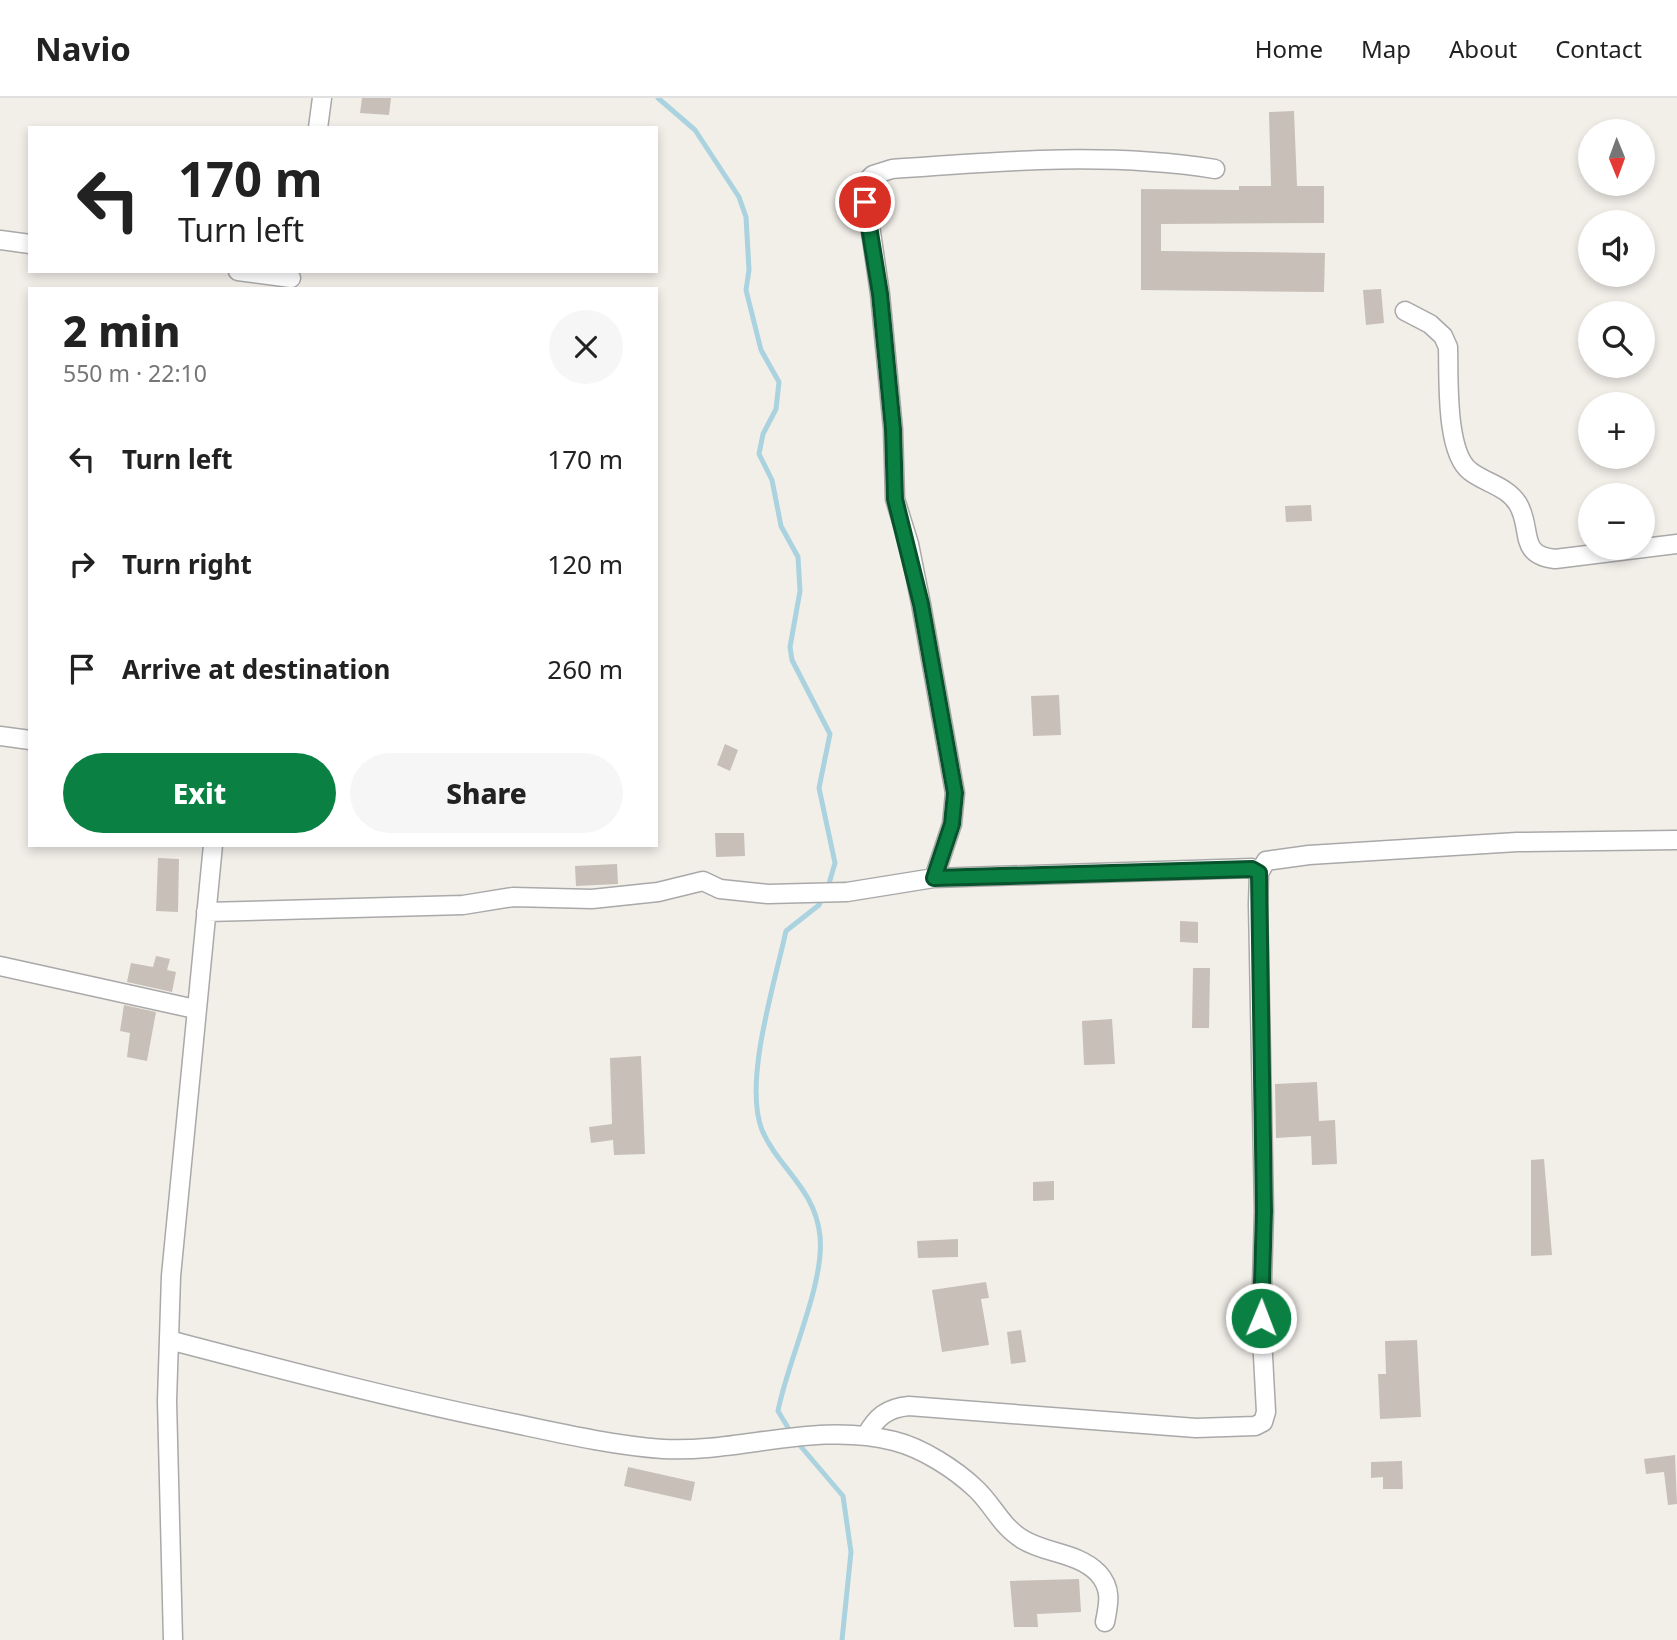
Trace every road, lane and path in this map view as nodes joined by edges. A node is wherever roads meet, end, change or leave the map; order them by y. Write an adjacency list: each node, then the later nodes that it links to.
1 (322, 98): 2 (street)
2 (318, 126)
3 (1215, 169): 15 (street)
4 (0, 240): 5 (street)
5 (28, 243)
6 (251, 273): 7 (street)
7 (291, 279)
8 (1405, 311): 9 (street)
9 (1677, 544)
10 (0, 736): 11 (street)
11 (28, 740)
12 (1677, 840): 14 (street)
13 (213, 847): 16 (street)
14 (1259, 873): 15 (street); 20 (street)
15 (934, 878): 16 (street)
16 (206, 912): 18 (street)
17 (0, 965): 18 (street)
18 (195, 1009): 19 (street)
19 (169, 1340): 20 (street); 22 (street)
20 (866, 1436): 21 (street)
21 (1105, 1622)
22 (173, 1640)

